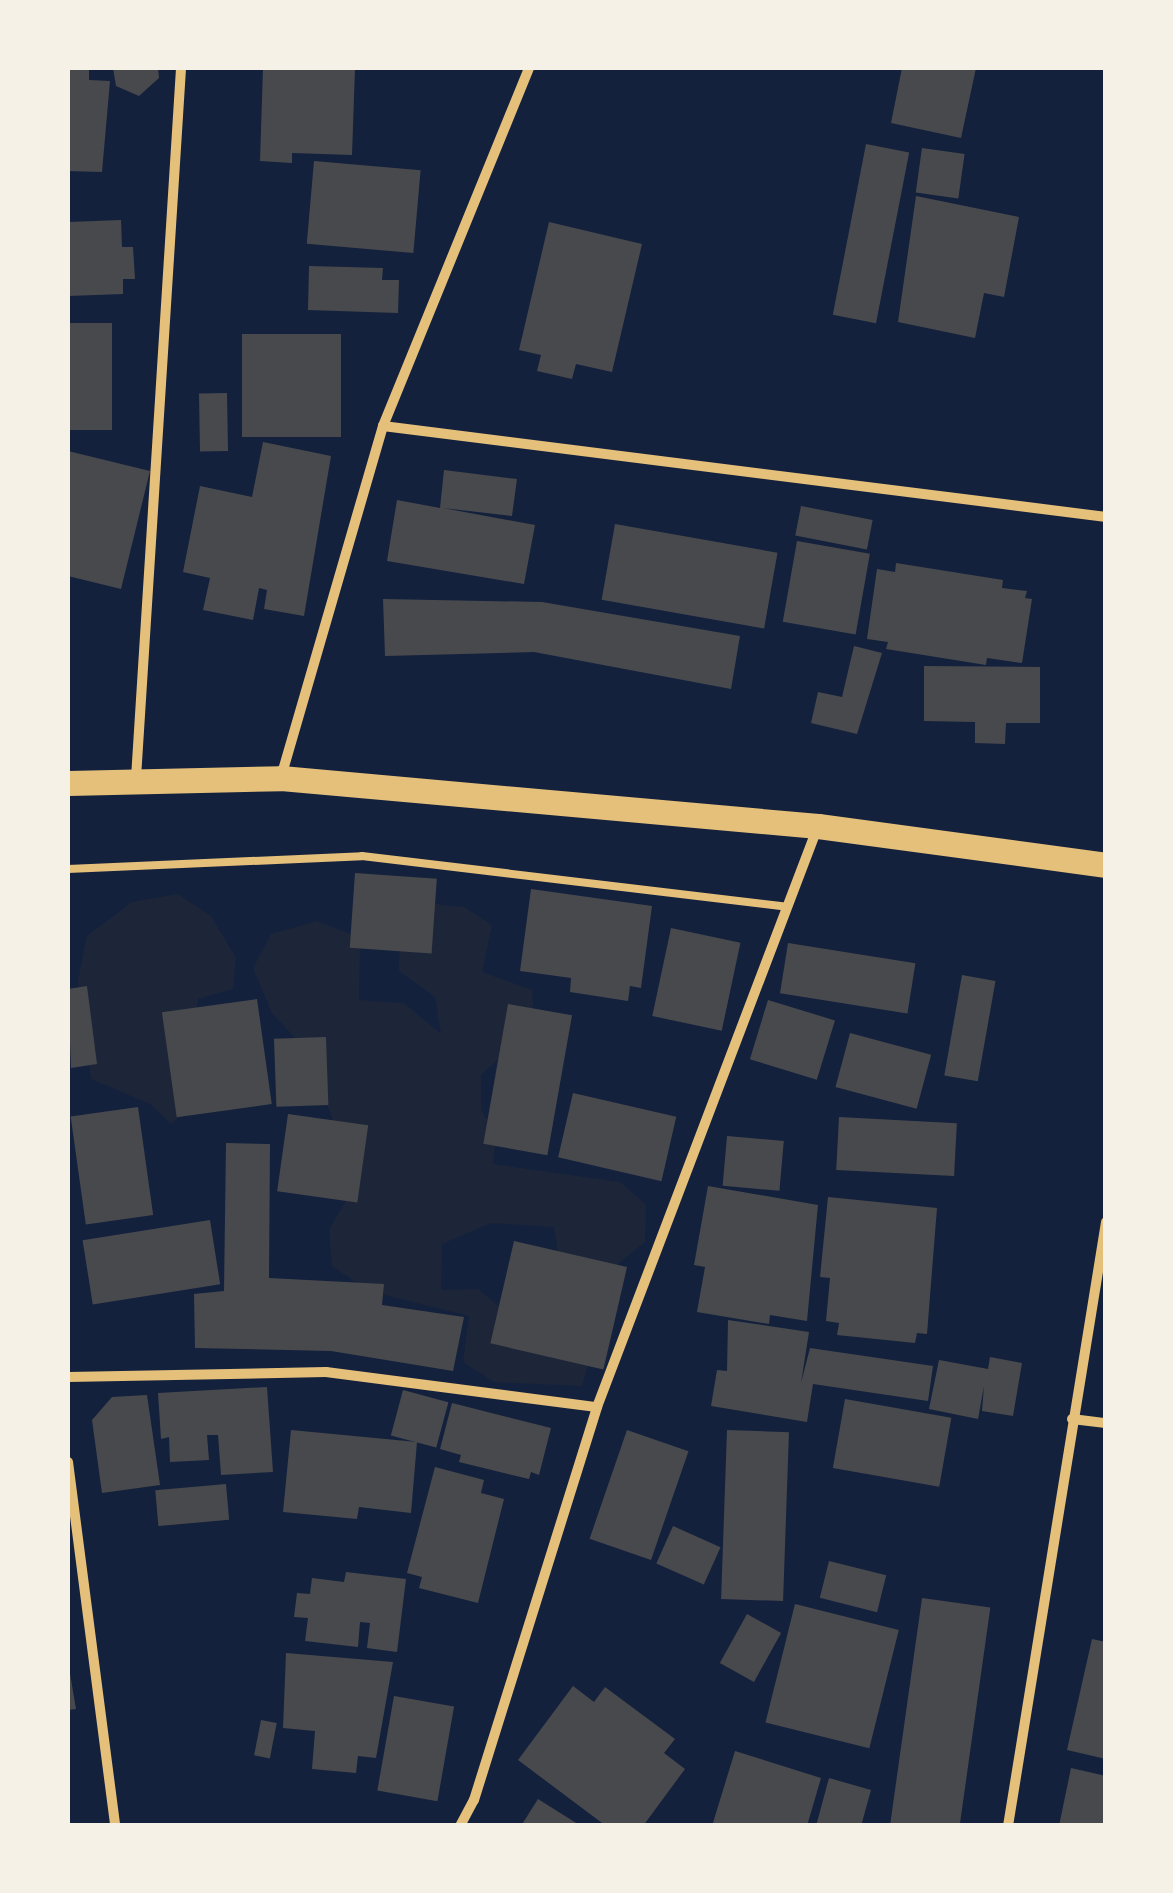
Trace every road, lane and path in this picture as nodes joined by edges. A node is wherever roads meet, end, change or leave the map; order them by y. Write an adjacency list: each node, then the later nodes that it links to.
1 (181, 68): 5 (street)
2 (528, 68): 3 (street)
3 (383, 426): 4 (street); 6 (street)
4 (1106, 517)
5 (136, 778): 6 (main road); 7 (main road)
6 (281, 778): 8 (main road)
7 (68, 784)
8 (818, 826): 9 (main road); 11 (street)
9 (1106, 865)
10 (68, 869): 11 (lane)
11 (787, 907): 14 (street)
12 (1106, 1222): 15 (street)
13 (68, 1377): 14 (street)
14 (597, 1407): 19 (street)
15 (1072, 1419): 16 (street); 20 (street)
16 (1106, 1423)
17 (68, 1462): 18 (street)
18 (115, 1826)
19 (460, 1826)
20 (1008, 1826)

